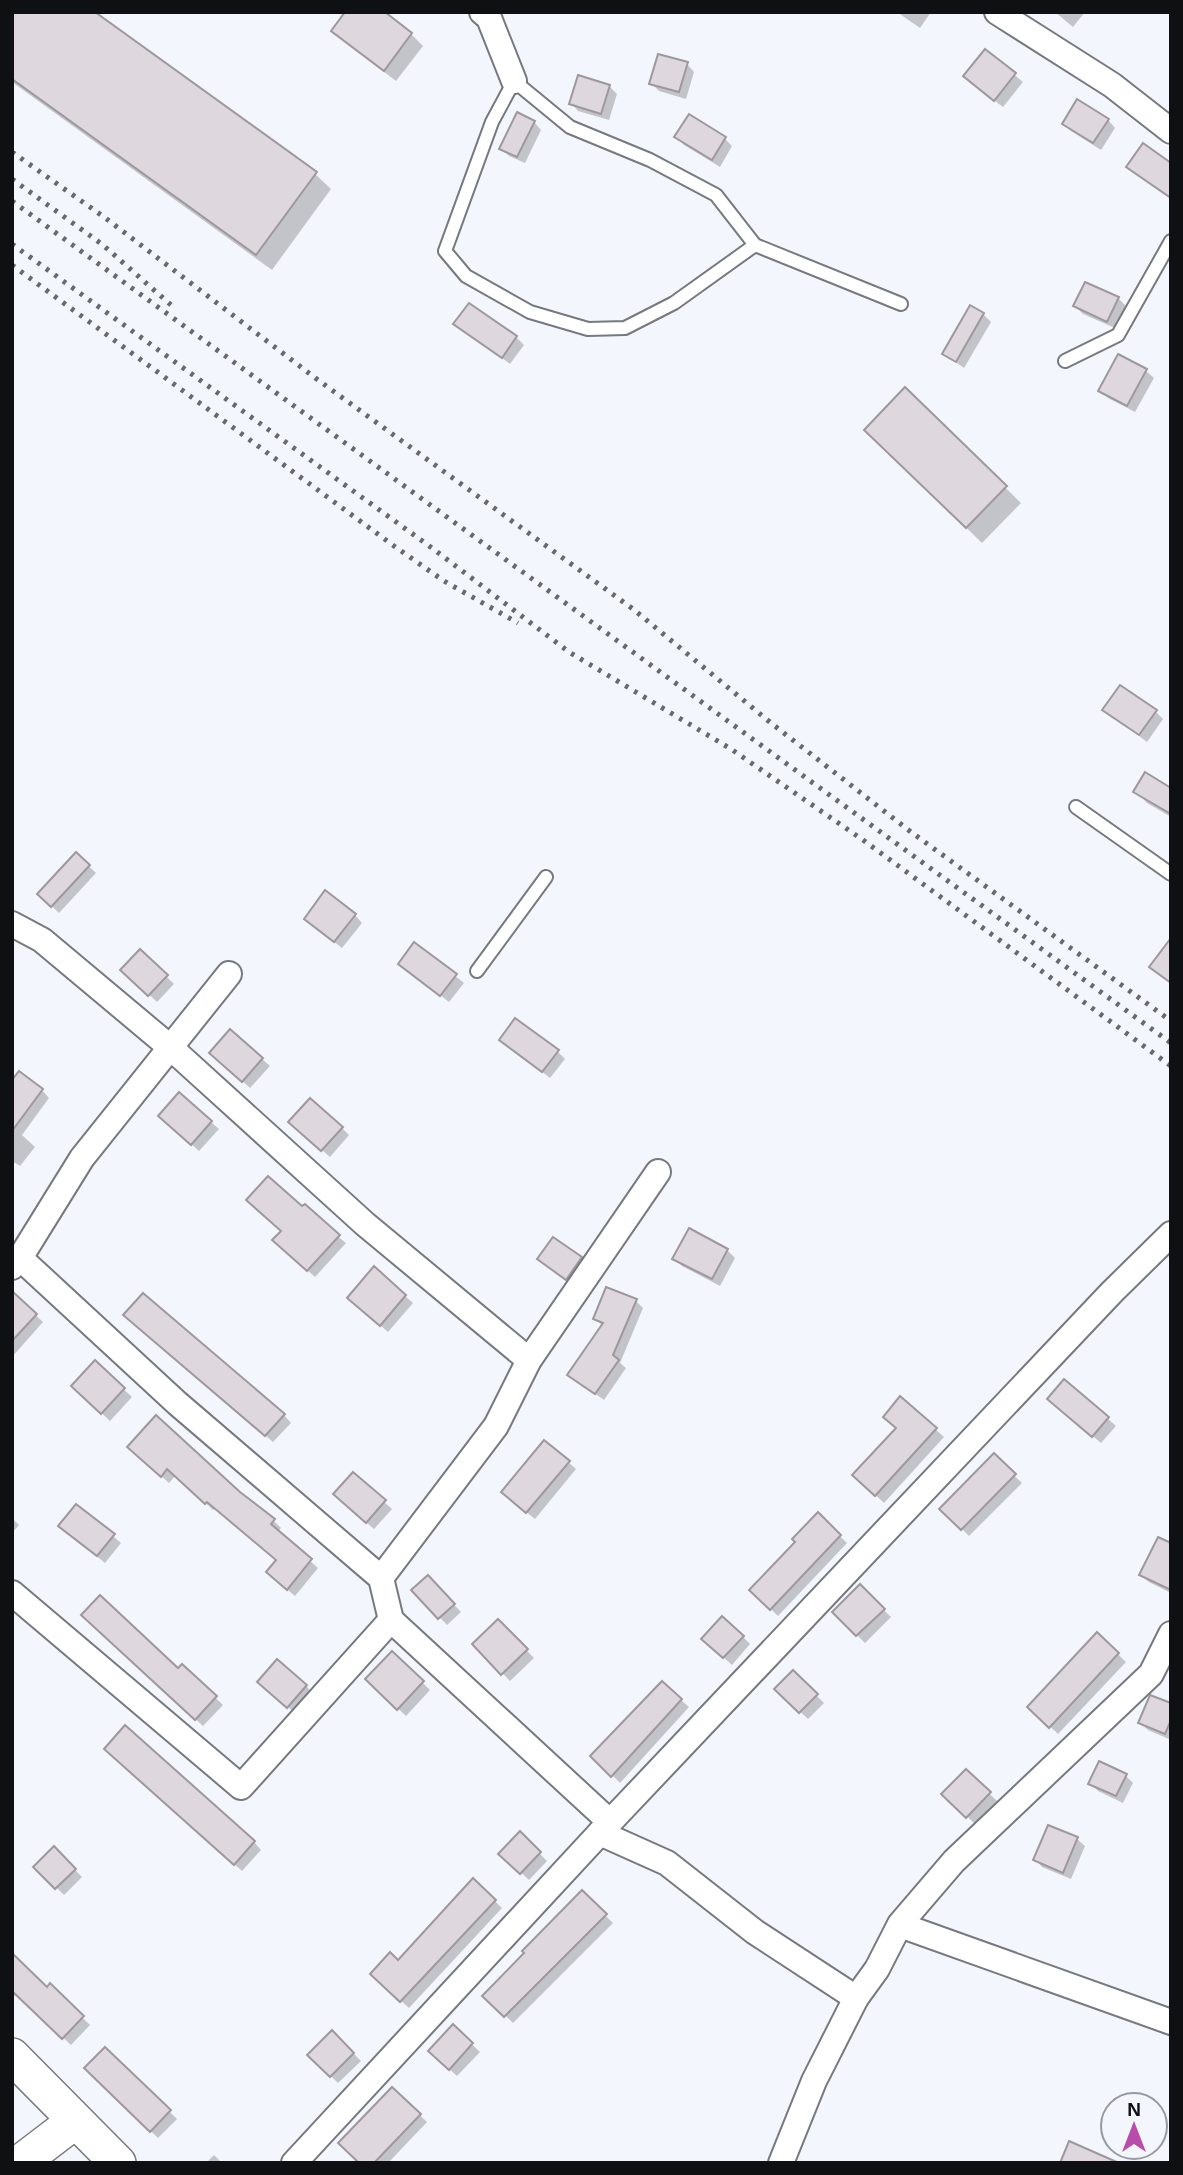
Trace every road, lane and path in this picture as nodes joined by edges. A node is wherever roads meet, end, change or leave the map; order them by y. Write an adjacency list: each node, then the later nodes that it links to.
1 (997, 12): 4 (street)
2 (489, 14): 3 (street)
3 (514, 81): 6 (lane); 6 (lane)
4 (1171, 131)
5 (1171, 241): 8 (lane)
6 (755, 245): 7 (lane)
7 (901, 304)
8 (1065, 361)
9 (1076, 807): 10 (lane)
10 (1171, 874)
11 (546, 877): 13 (lane)
12 (12, 924): 15 (street)
13 (477, 971)
14 (229, 974): 15 (street)
15 (172, 1048): 18 (street); 19 (street)
16 (659, 1172): 19 (street)
17 (1171, 1234): 25 (street)
18 (16, 1262): 20 (street)
19 (529, 1360): 20 (street)
20 (381, 1578): 22 (street)
21 (12, 1593): 22 (street)
22 (391, 1620): 25 (street)
23 (1171, 1634): 24 (street)
24 (1161, 1678): 26 (street)
25 (605, 1828): 27 (street); 33 (street)
26 (900, 1925): 27 (street); 28 (street)
27 (856, 1998): 34 (street)
28 (1171, 2022)
29 (12, 2056): 30 (street)
30 (75, 2121): 31 (street); 32 (street)
31 (20, 2163)
32 (118, 2163)
33 (294, 2163)
34 (781, 2163)

